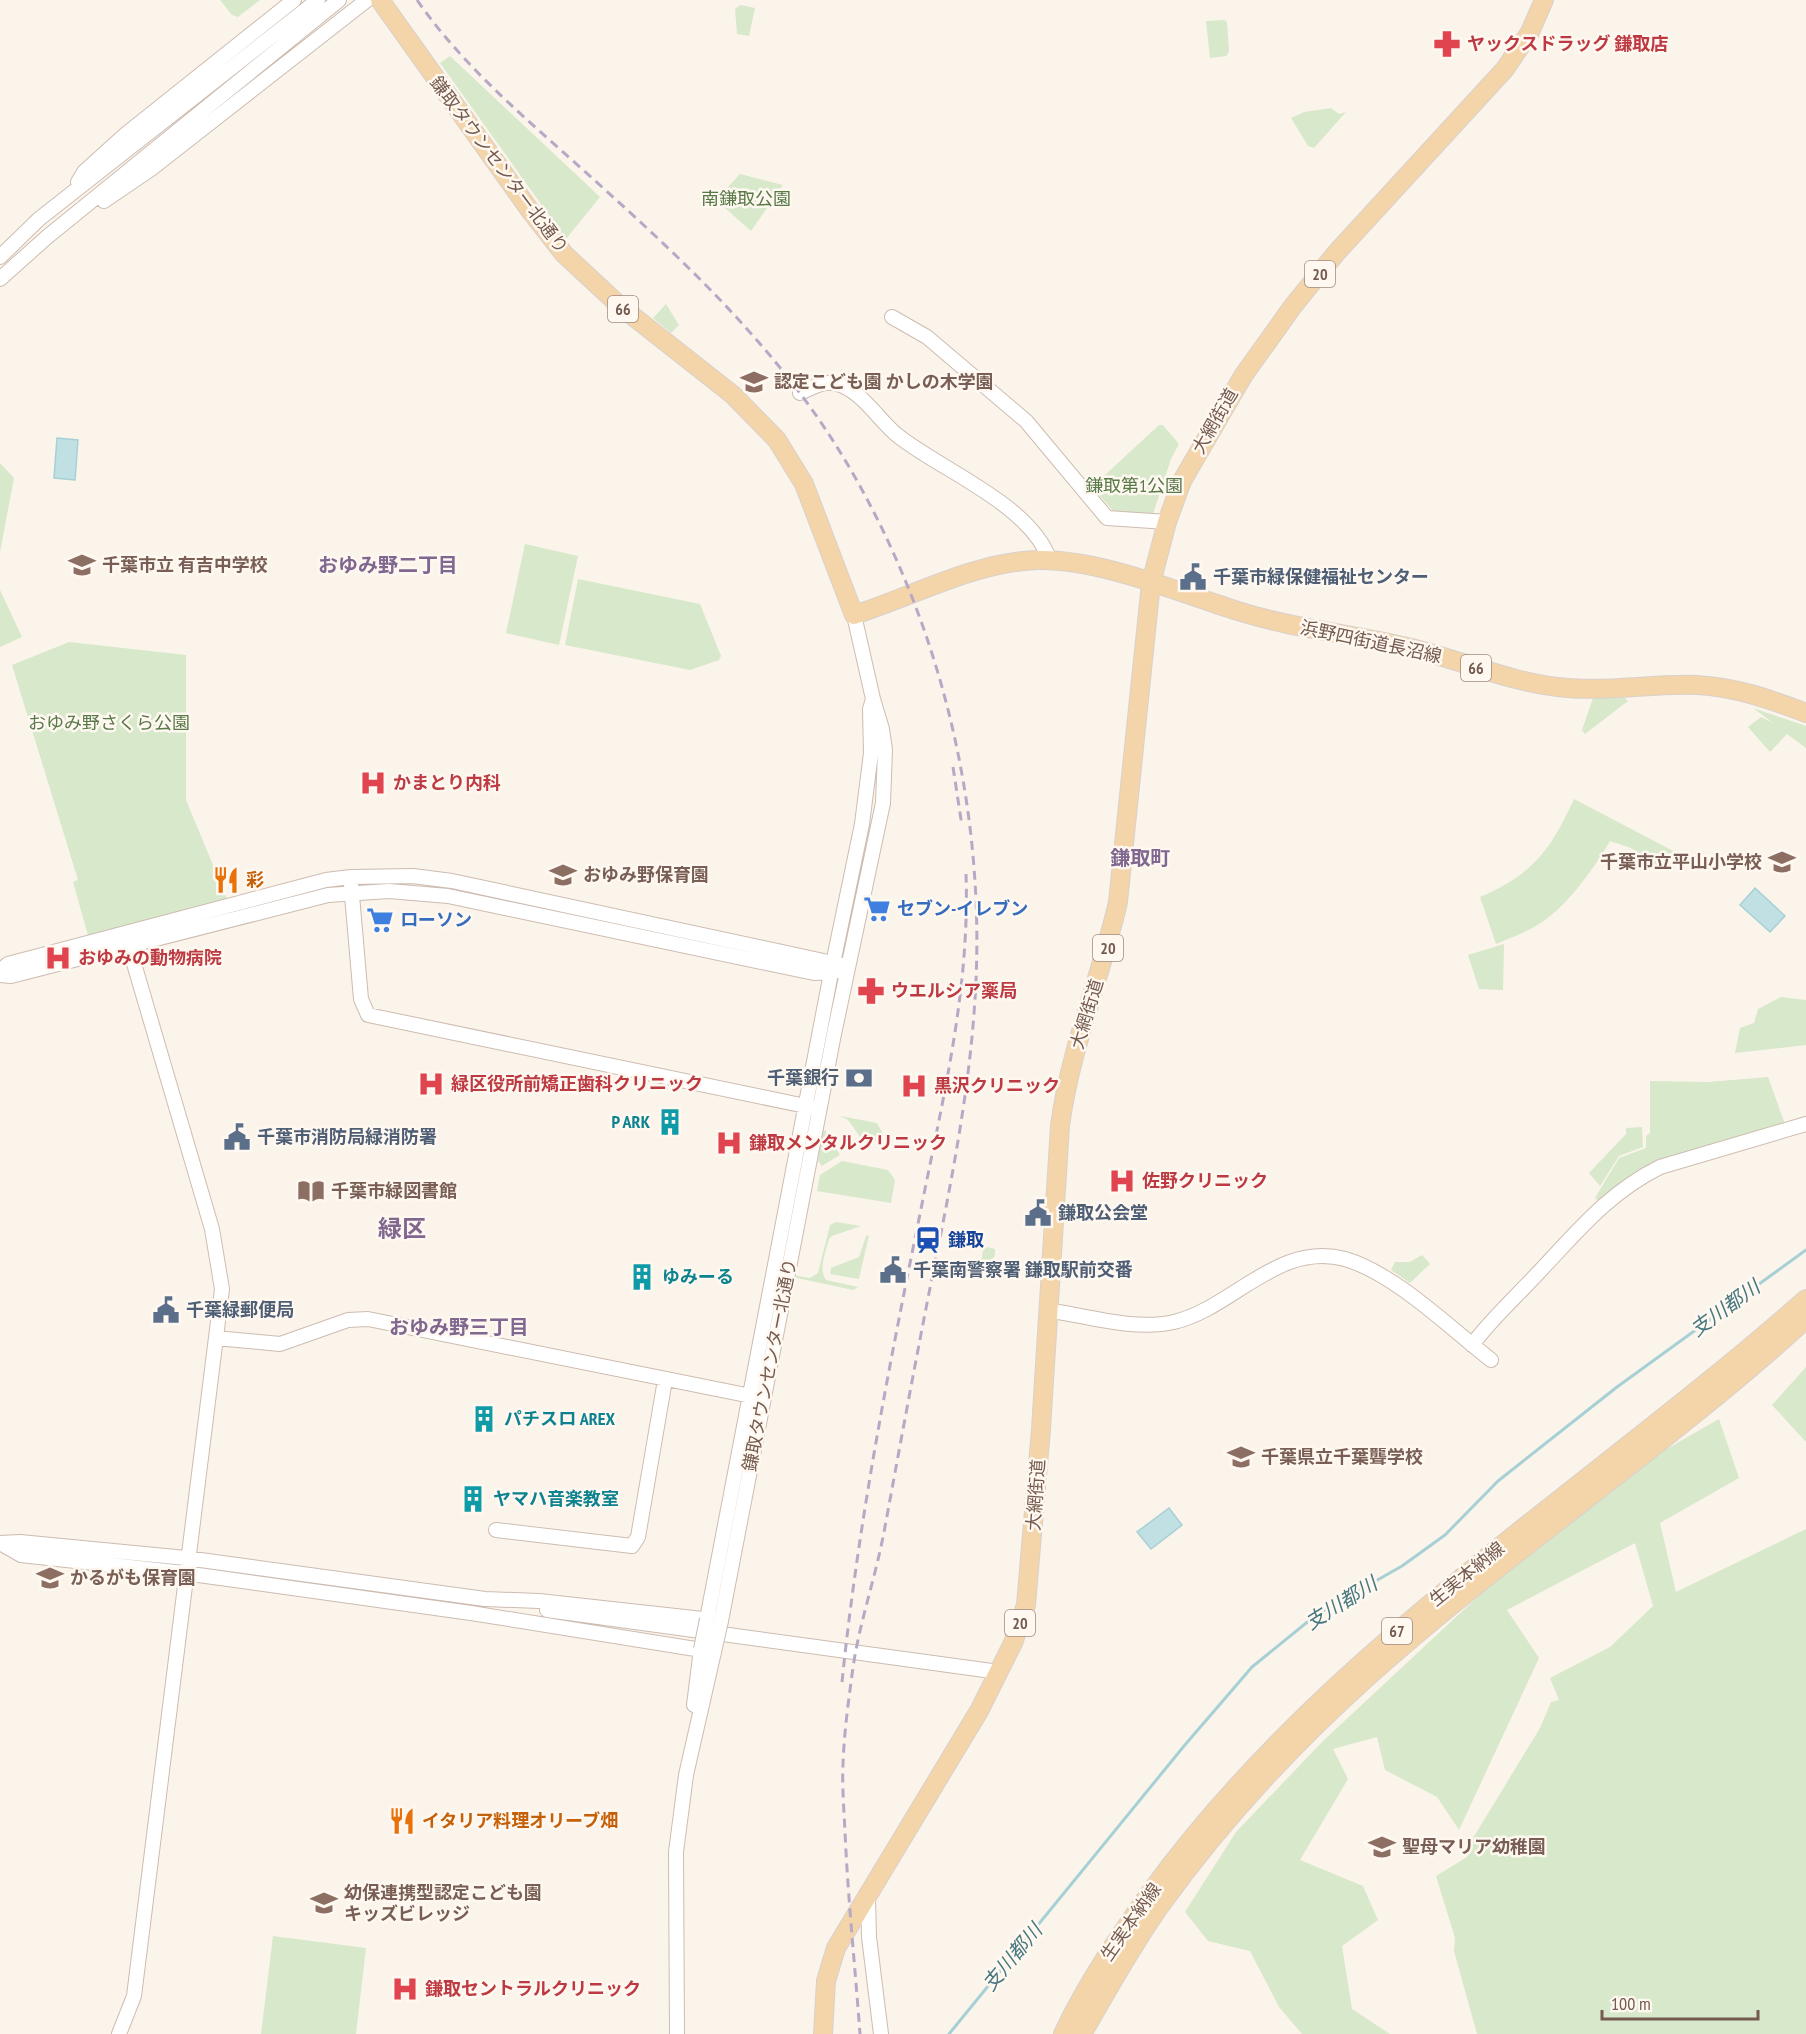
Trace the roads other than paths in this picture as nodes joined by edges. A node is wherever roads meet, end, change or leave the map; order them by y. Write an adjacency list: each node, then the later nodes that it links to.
1 (294, 0): 7 (street)
2 (318, 0): 7 (street)
3 (339, 0): 8 (street)
4 (367, 0): 8 (street)
5 (380, 0): 16 (main road, 鎌取タウンセンター北通り / 66)
6 (1544, 0): 13 (main road, 大網街道 / 20)
7 (68, 196): 9 (street)
8 (75, 215): 10 (street)
9 (0, 257)
10 (0, 279)
11 (892, 317): 13 (street)
12 (800, 393): 14 (street)
13 (1167, 522): 15 (main road, 大網街道 / 20)
14 (1050, 561): 15 (main road, 浜野四街道長沼線 / 66); 16 (main road, 浜野四街道長沼線 / 66)
15 (1152, 583): 18 (main road, 浜野四街道長沼線 / 66); 29 (main road, 大網街道 / 20)
16 (854, 615): 17 (street, 鎌取タウンセンター北通り)
17 (873, 699): 23 (street, 鎌取タウンセンター北通り); 24 (street, 鎌取タウンセンター北通り)
18 (1806, 712)
19 (351, 877): 20 (street); 21 (street); 23 (street)
20 (351, 891): 22 (street); 23 (street); 26 (street)
21 (125, 933): 22 (street); 25 (street)
22 (129, 948): 25 (street); 31 (street)
23 (832, 967): 24 (street); 26 (street, 鎌取タウンセンター北通り)
24 (849, 968): 26 (street, 鎌取タウンセンター北通り)
25 (0, 973)
26 (813, 1107): 35 (street, 鎌取タウンセンター北通り)
27 (1806, 1124): 32 (street)
28 (1806, 1299): 51 (main road, 生実本納線 / 67)
29 (1047, 1310): 32 (street); 45 (main road, 大網街道 / 20)
30 (1806, 1319): 52 (main road, 生実本納線 / 67)
31 (216, 1338): 34 (street); 38 (street)
32 (1472, 1345): 33 (street)
33 (1491, 1359)
34 (665, 1380): 35 (street); 36 (street)
35 (755, 1397): 43 (street, 鎌取タウンセンター北通り)
36 (496, 1530)
37 (0, 1543): 38 (street); 39 (street)
38 (186, 1558): 39 (street); 40 (street)
39 (184, 1573): 41 (street); 47 (street)
40 (516, 1601): 42 (street); 43 (street)
41 (471, 1613): 42 (street); 44 (street)
42 (603, 1619): 45 (street)
43 (714, 1620): 44 (street, 鎌取タウンセンター北通り, bridge)
44 (708, 1650): 48 (street, 鎌取タウンセンター北通り)
45 (999, 1672): 46 (main road, 大網街道 / 20)
46 (868, 1899): 49 (main road, 大網街道 / 20); 50 (street)
47 (119, 2034)
48 (677, 2034)
49 (823, 2034)
50 (881, 2034)
51 (1063, 2034)
52 (1082, 2034)

